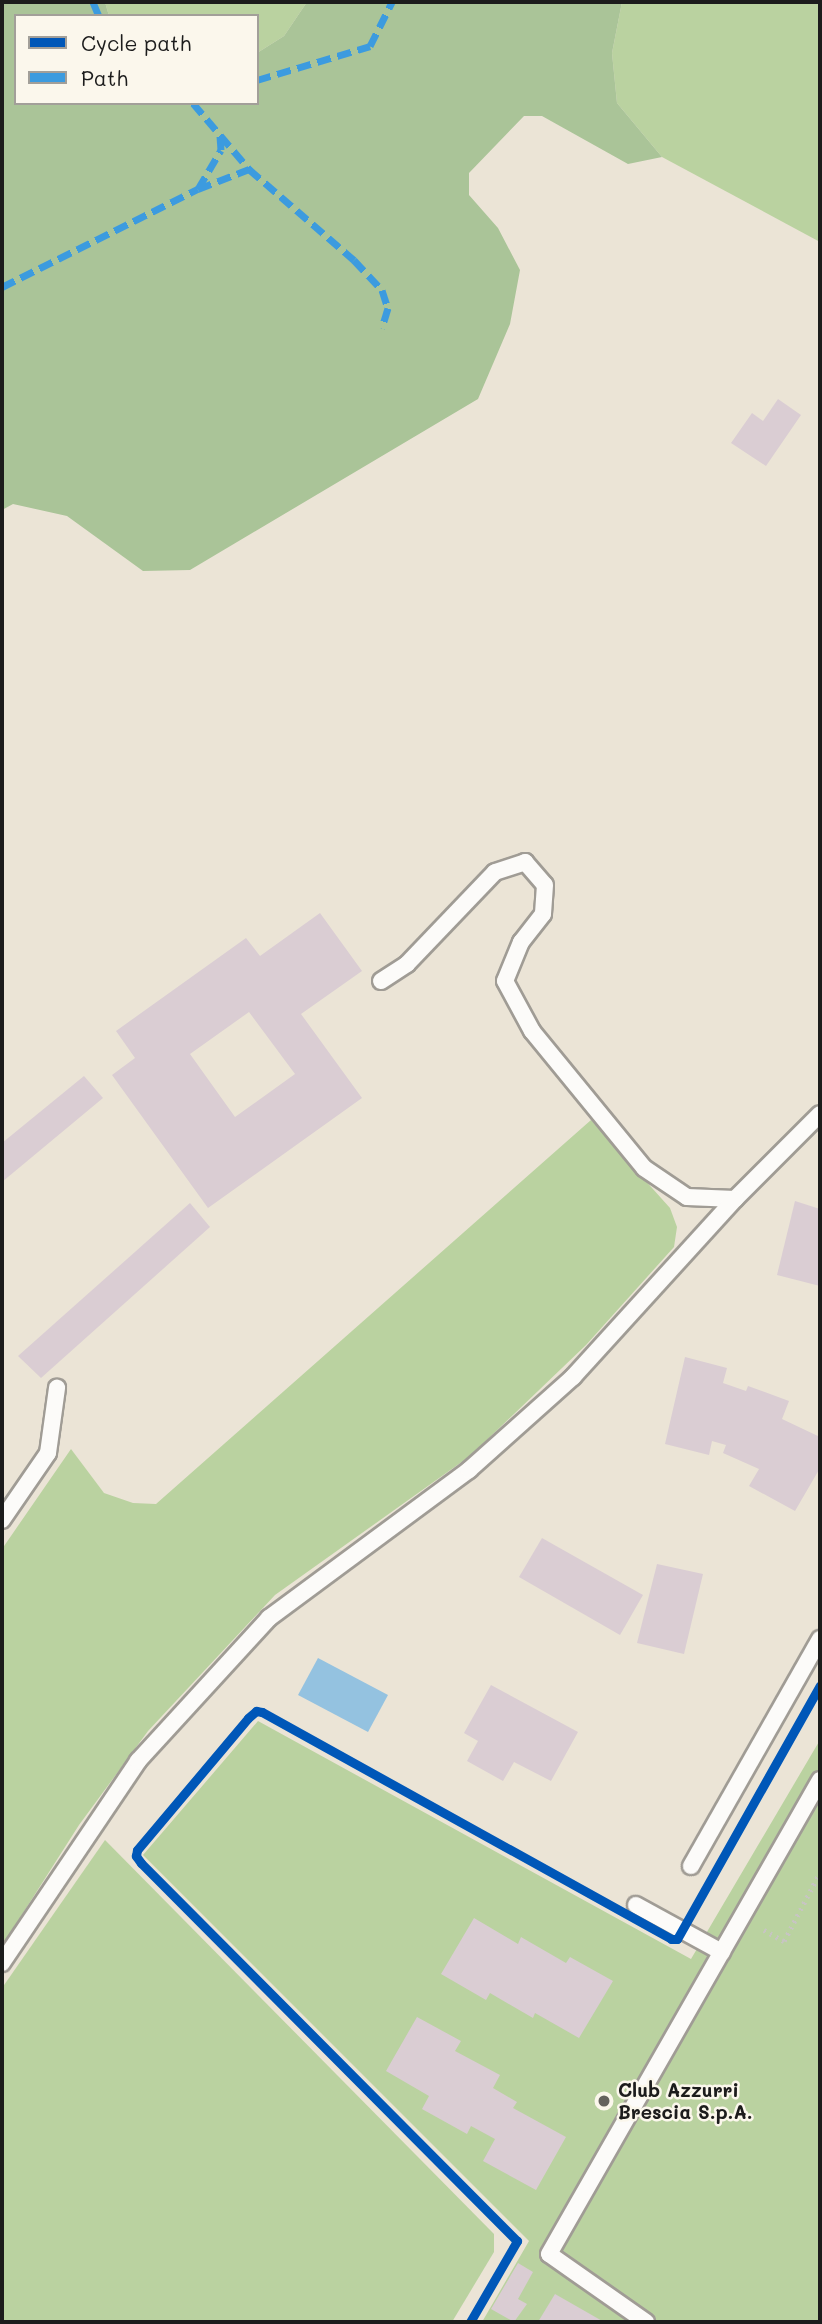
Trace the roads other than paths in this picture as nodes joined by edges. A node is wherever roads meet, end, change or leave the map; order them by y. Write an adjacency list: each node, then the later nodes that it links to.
1 (381, 981): 3 (lane)
2 (820, 1114): 3 (lane)
3 (735, 1199): 11 (lane)
4 (57, 1388): 5 (lane)
5 (2, 1520)
6 (820, 1639): 8 (lane)
7 (820, 1780): 10 (lane)
8 (691, 1866)
9 (636, 1905): 10 (lane)
10 (722, 1952): 12 (lane)
11 (2, 1963)
12 (646, 2322)

